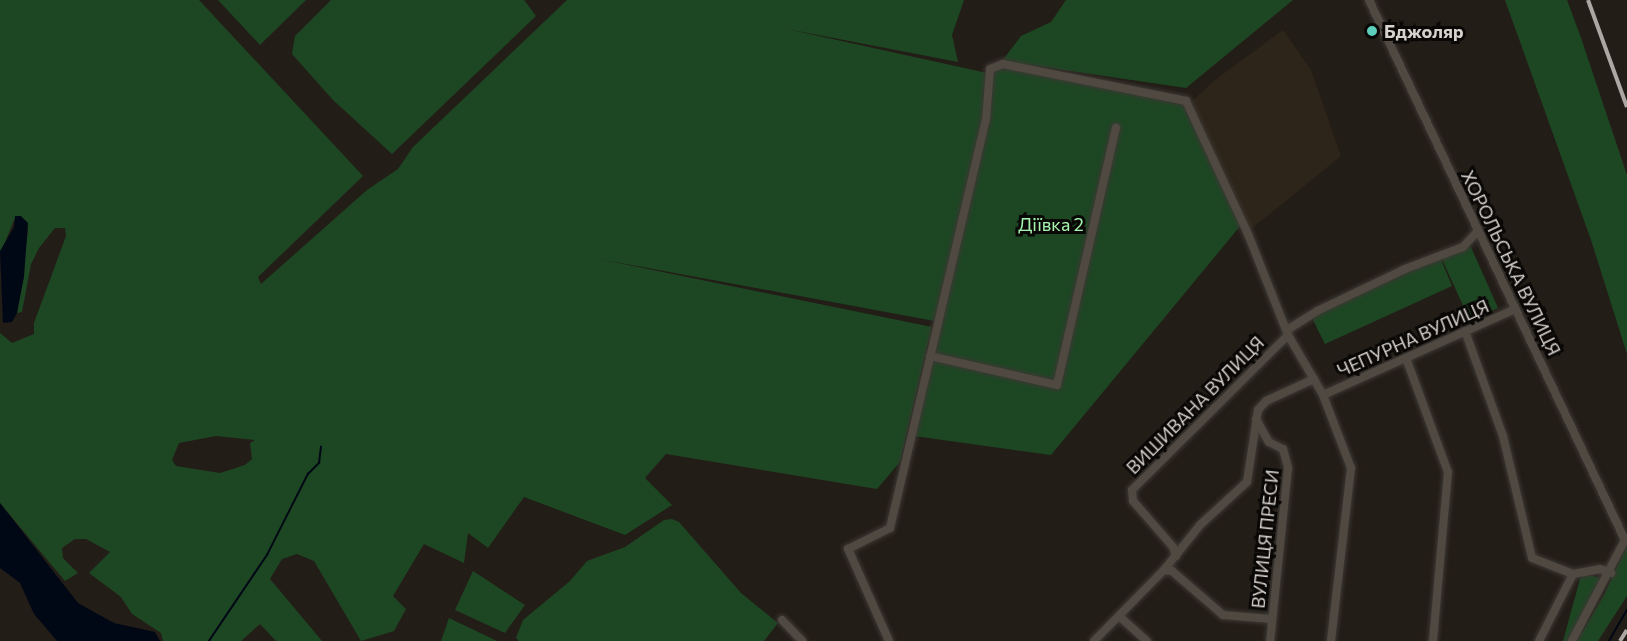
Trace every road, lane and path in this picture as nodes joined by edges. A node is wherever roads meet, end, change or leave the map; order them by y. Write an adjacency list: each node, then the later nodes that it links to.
1 (1369, 0): 3 (street, ХОРОЛЬСЬКА ВУЛИЦЯ)
2 (1116, 128): 7 (street)
3 (1477, 232): 4 (street, ХОРОЛЬСЬКА ВУЛИЦЯ); 6 (street, ВИШИВАНА ВУЛИЦЯ)
4 (1515, 309): 5 (street, ЧЕПУРНА ВУЛИЦЯ); 14 (street, ХОРОЛЬСЬКА ВУЛИЦЯ)
5 (1465, 331): 8 (street, ЧЕПУРНА ВУЛИЦЯ); 15 (street)
6 (1288, 333): 7 (street, ЧЕПУРНА ВУЛИЦЯ); 9 (street, ЧЕПУРНА ВУЛИЦЯ); 12 (street, ВИШИВАНА ВУЛИЦЯ)
7 (930, 356): 20 (street)
8 (1406, 358): 10 (street, ЧЕПУРНА ВУЛИЦЯ); 25 (street)
9 (1314, 380): 10 (street, ЧЕПУРНА ВУЛИЦЯ); 11 (street)
10 (1323, 395): 24 (street, ЧЕПУРНА ВУЛИЦЯ)
11 (1256, 419): 12 (street); 17 (street, ВУЛИЦЯ ПРЕСИ)
12 (1176, 556): 13 (street)
13 (1164, 570): 16 (street); 17 (street)
14 (1611, 573): 15 (street); 27 (street)
15 (1573, 574): 26 (street)
16 (1119, 616): 21 (street); 22 (street)
17 (1272, 619): 23 (street, ВУЛИЦЯ ПРЕСИ)
18 (782, 620): 19 (street)
19 (802, 641)
20 (889, 641)
21 (1094, 641)
22 (1147, 641)
23 (1270, 641)
24 (1331, 641)
25 (1433, 641)
26 (1539, 641)
27 (1572, 641)

